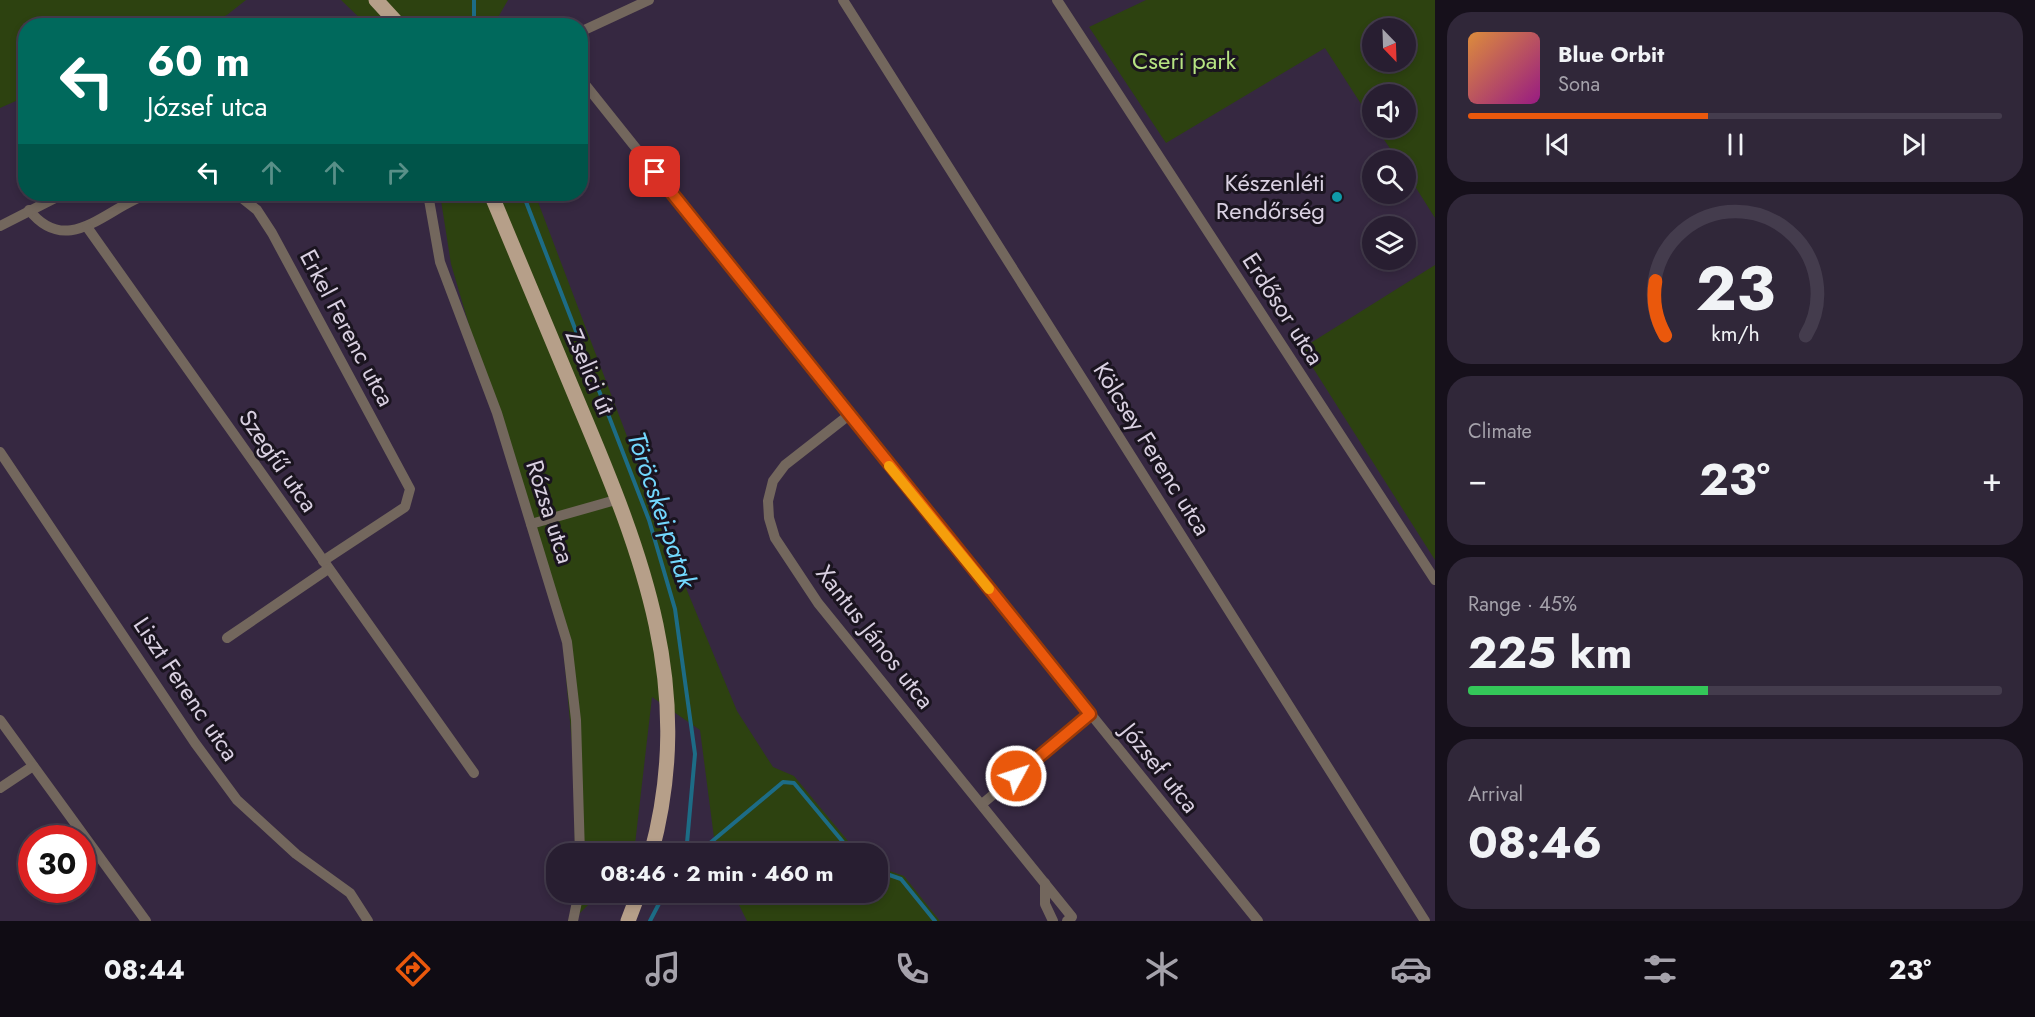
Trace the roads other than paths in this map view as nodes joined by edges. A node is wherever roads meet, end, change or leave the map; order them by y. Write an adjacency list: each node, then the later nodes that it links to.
1 (376, 0): 5 (main road)
2 (649, 0): 6 (street)
3 (843, 0): 34 (street, Kölcsey Ferenc utca)
4 (1057, 0): 21 (street, Erdősor utca)
5 (393, 18)
6 (588, 28)
7 (588, 88): 16 (street, József utca)
8 (48, 201): 13 (street)
9 (135, 201): 15 (street)
10 (246, 201): 20 (street, Erkel Ferenc utca)
11 (429, 201): 19 (street, Rózsa utca)
12 (494, 201): 18 (main road, Zselici út)
13 (29, 210): 14 (street); 15 (street)
14 (0, 226)
15 (87, 227): 20 (street, Szegfű utca)
16 (849, 415): 23 (street, József utca); 28 (street, Xantus János utca)
17 (0, 452): 36 (street, Liszt Ferenc utca)
18 (619, 499): 19 (street); 30 (main road, Zselici út)
19 (531, 524): 29 (street, Rózsa utca)
20 (326, 565): 22 (street); 26 (street, Szegfű utca)
21 (1435, 580)
22 (227, 638)
23 (1090, 714): 28 (street); 41 (street, József utca)
24 (0, 720): 25 (street)
25 (33, 766): 27 (street); 35 (street)
26 (474, 772)
27 (0, 788)
28 (982, 804): 31 (street, Xantus János utca)
29 (580, 843)
30 (653, 843)
31 (1045, 883): 39 (street); 40 (street, Xantus János utca)
32 (577, 903): 37 (street)
33 (635, 903): 38 (main road)
34 (1428, 919)
35 (146, 921)
36 (368, 921)
37 (573, 921)
38 (628, 921)
39 (1053, 921)
40 (1066, 921)
41 (1258, 921)

